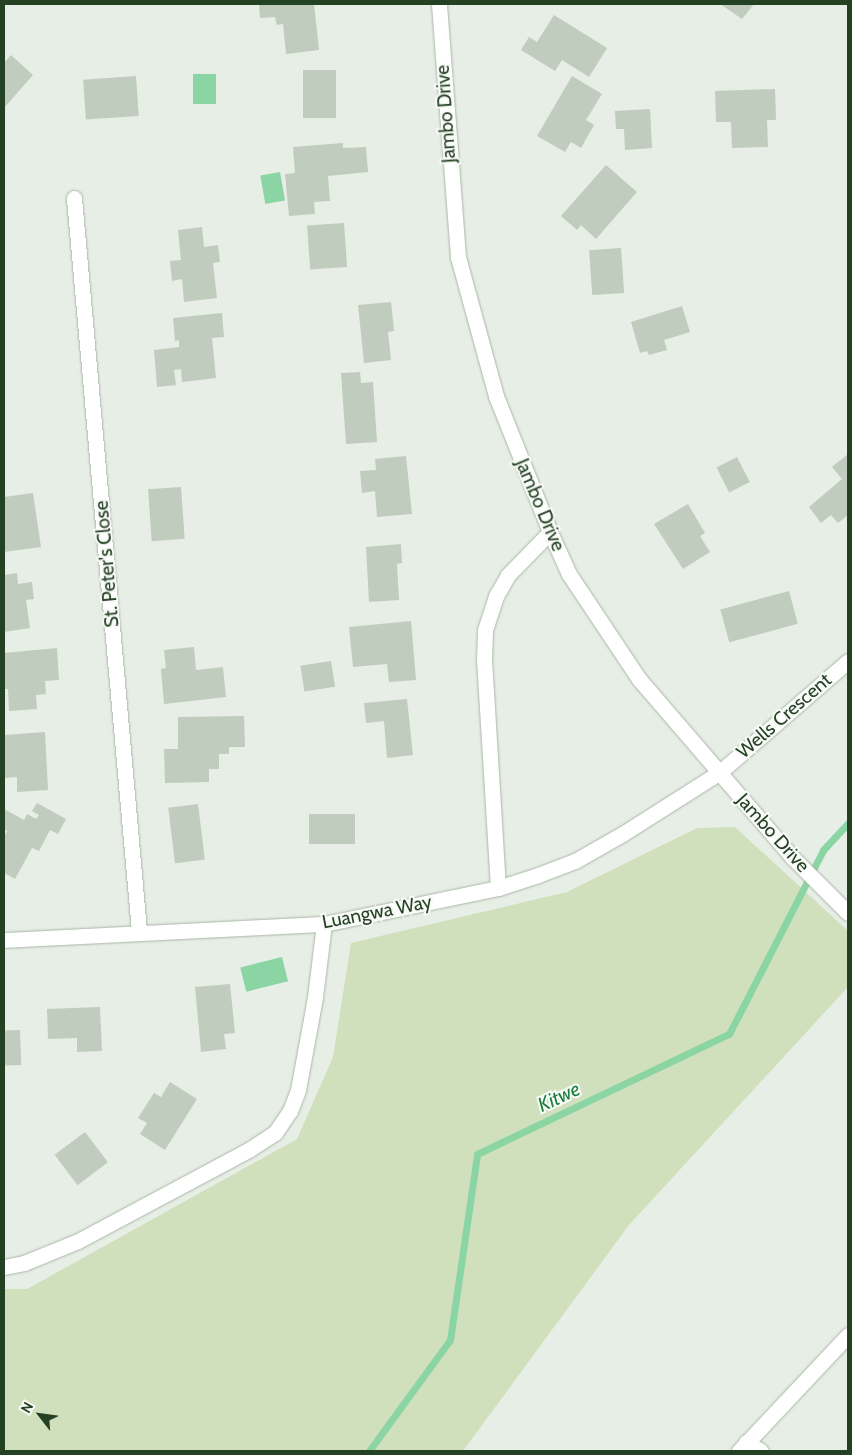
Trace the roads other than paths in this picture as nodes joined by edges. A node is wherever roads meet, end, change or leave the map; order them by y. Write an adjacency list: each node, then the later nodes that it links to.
1 (439, 4): 3 (street, Jambo Drive)
2 (74, 198): 9 (street, St. Peter's Close)
3 (550, 532): 5 (street, Jambo Drive); 6 (street)
4 (848, 661): 5 (street, Wells Crescent)
5 (720, 772): 6 (street, Luangwa Way); 7 (street, Jambo Drive)
6 (498, 888): 8 (street, Luangwa Way)
7 (848, 913)
8 (324, 924): 9 (street, Luangwa Way); 11 (street)
9 (139, 931): 10 (street, Luangwa Way)
10 (4, 940)
11 (4, 1267)
12 (848, 1335): 13 (street)
13 (742, 1447): 14 (street)
14 (761, 1451)

